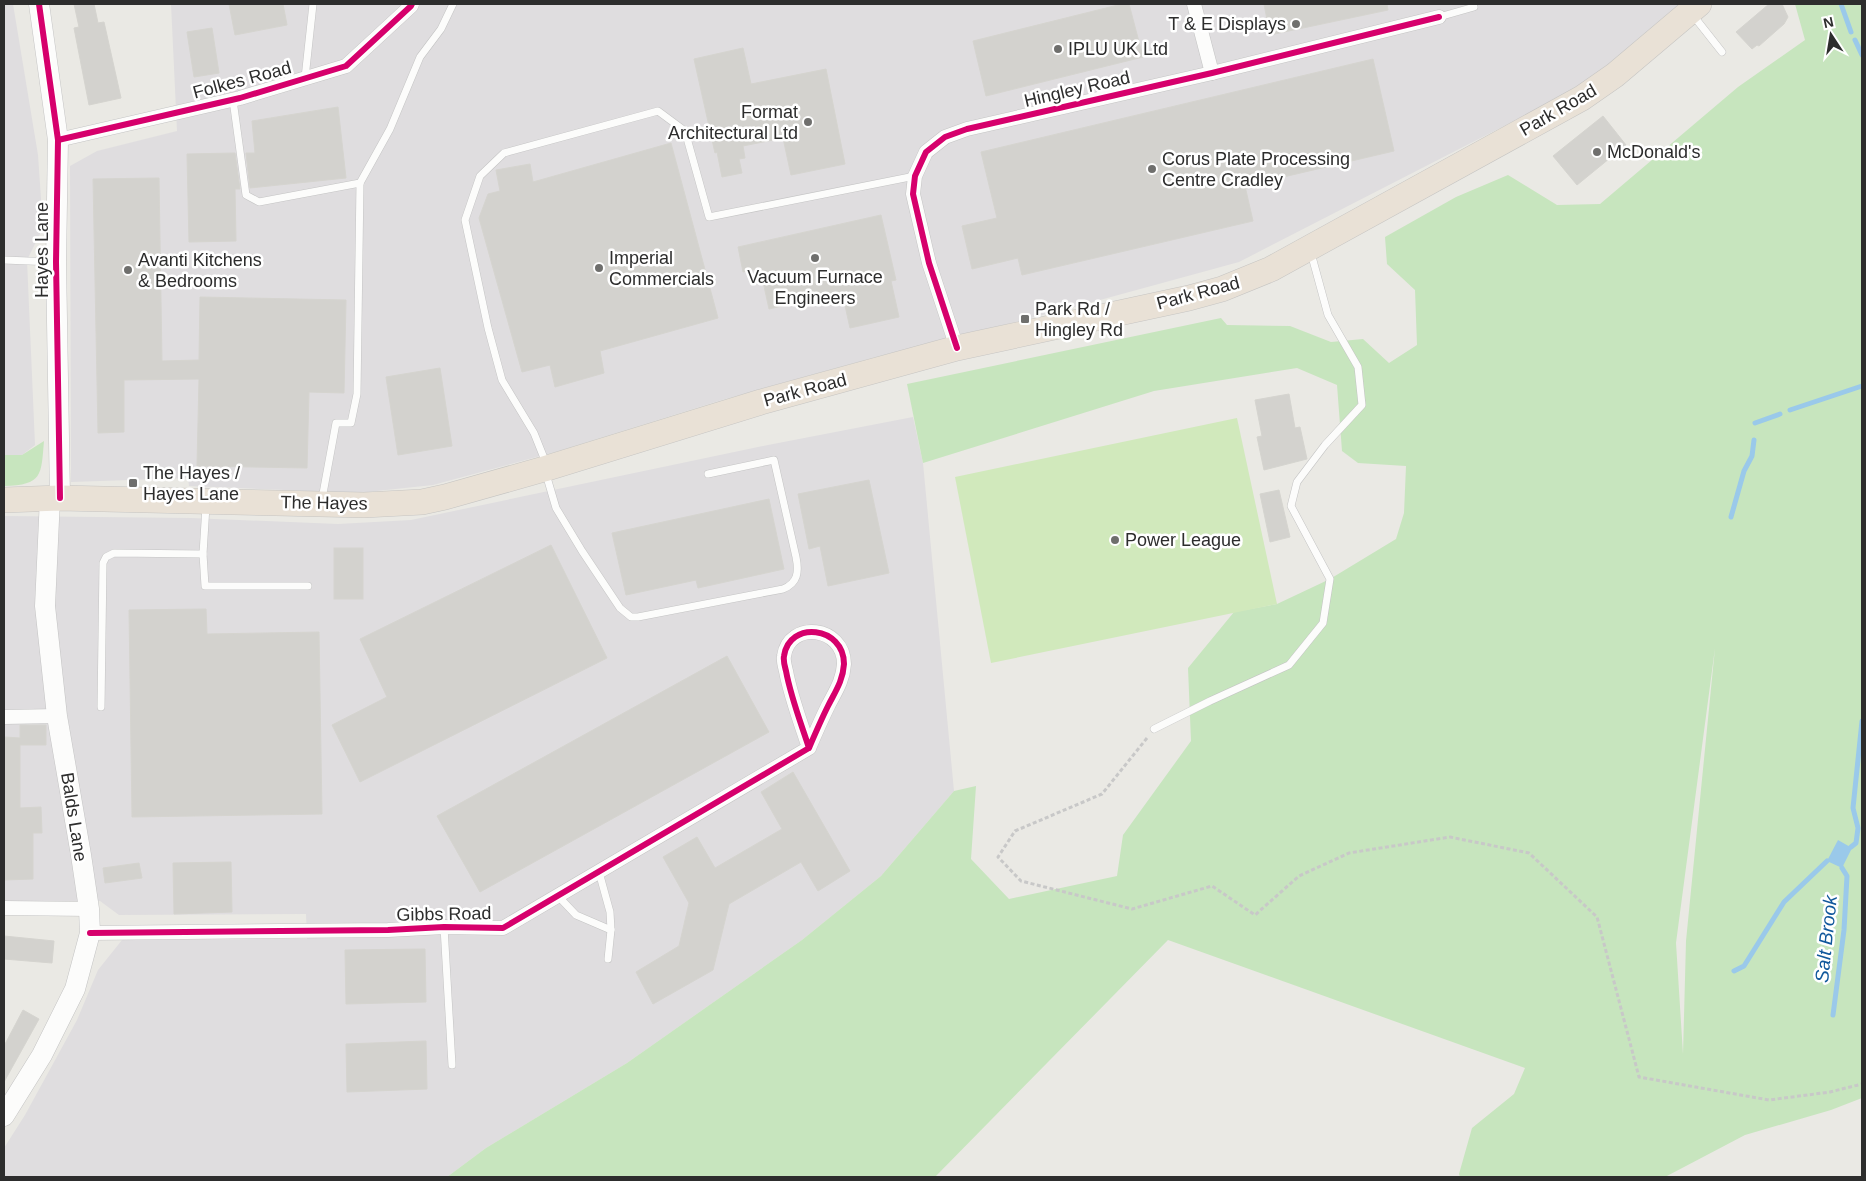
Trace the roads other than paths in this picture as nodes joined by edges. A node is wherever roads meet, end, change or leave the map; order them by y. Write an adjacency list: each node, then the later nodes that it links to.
1 (39, 4): 13 (street, Hayes Lane)
2 (314, 4): 11 (lane)
3 (412, 4): 11 (street, Folkes Road)
4 (453, 4): 15 (lane)
5 (1194, 4): 10 (street)
6 (1473, 4): 8 (lane)
7 (1695, 8): 9 (lane); 16 (highway, Park Road)
8 (1439, 17): 10 (street, Hingley Road)
9 (1722, 52)
10 (1212, 73): 14 (street, Hingley Road)
11 (305, 78): 12 (street, Folkes Road)
12 (233, 100): 13 (street, Folkes Road); 15 (lane)
13 (58, 140): 18 (street, Hayes Lane)
14 (916, 176): 19 (street, Hingley Road); 21 (lane)
15 (360, 183): 26 (lane)
16 (1309, 248): 19 (highway, Park Road); 32 (lane)
17 (4, 260): 18 (lane)
18 (56, 262): 23 (street, Hayes Lane)
19 (957, 348): 20 (highway, Park Road)
20 (635, 441): 21 (highway, The Hayes)
21 (546, 468): 22 (lane); 26 (highway, The Hayes)
22 (708, 474)
23 (55, 498): 24 (highway, The Hayes); 25 (highway, The Hayes); 31 (street, Balds Lane)
24 (4, 500)
25 (206, 501): 26 (highway, The Hayes); 27 (lane)
26 (321, 504)
27 (203, 554): 28 (lane); 29 (lane)
28 (308, 586)
29 (101, 707)
30 (4, 716): 31 (street)
31 (57, 716): 37 (street, Balds Lane)
32 (1154, 729)
33 (809, 748): 33 (street); 34 (street, Gibbs Road)
34 (598, 872): 35 (street, Gibbs Road); 39 (lane)
35 (558, 896): 38 (street, Gibbs Road); 39 (lane)
36 (4, 908): 37 (street)
37 (89, 909): 40 (street, Balds Lane)
38 (444, 927): 40 (street, Gibbs Road); 42 (lane)
39 (611, 930): 41 (lane)
40 (90, 933): 43 (street, Balds Lane)
41 (608, 959)
42 (452, 1065)
43 (4, 1116)

